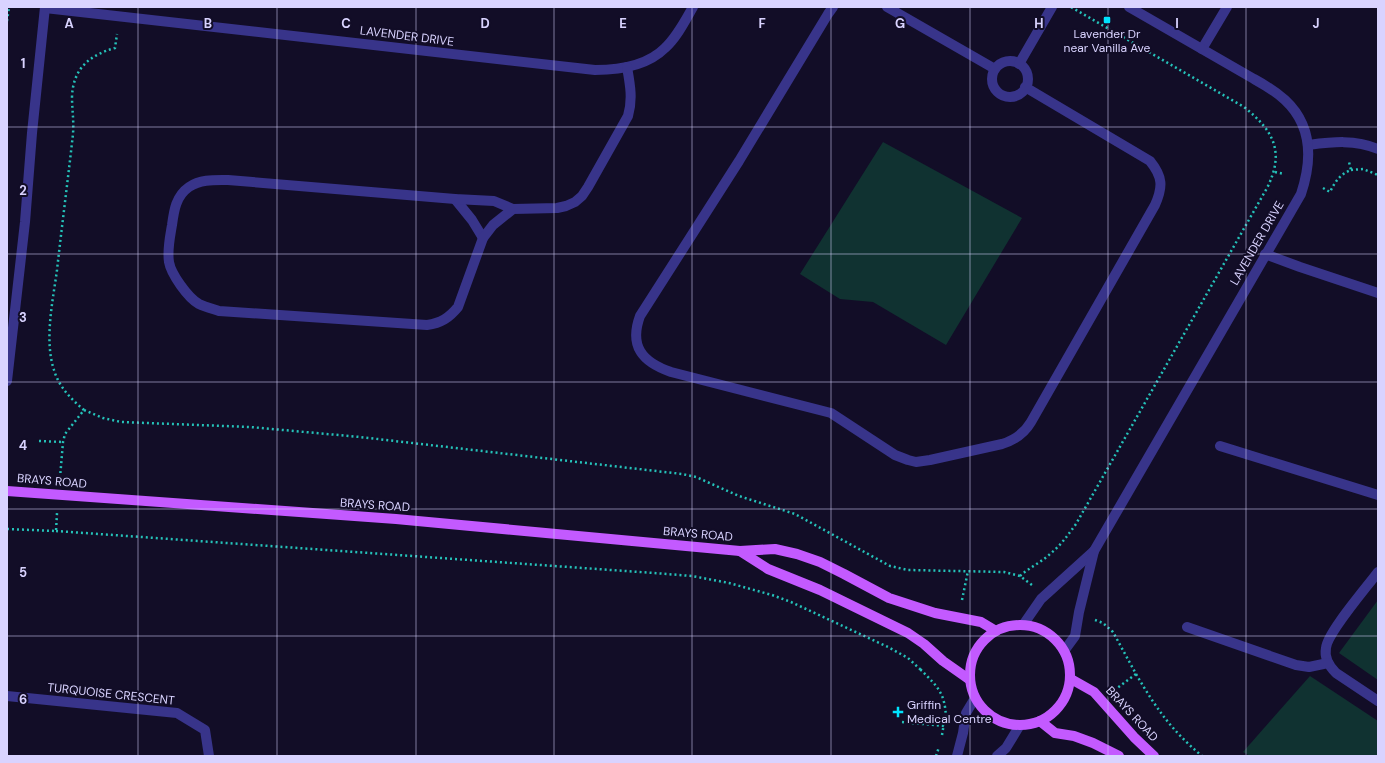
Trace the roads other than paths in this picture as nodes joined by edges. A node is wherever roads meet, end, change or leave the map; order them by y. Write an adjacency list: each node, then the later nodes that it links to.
1 (45, 7): 10 (street, LAVENDER DRIVE); 20 (street)
2 (693, 7): 10 (street, LAVENDER DRIVE)
3 (833, 7): 12 (street)
4 (887, 7): 11 (street)
5 (1052, 7): 9 (street)
6 (1129, 7): 8 (street, LAVENDER DRIVE)
7 (1227, 7): 8 (street)
8 (1202, 49): 13 (street, LAVENDER DRIVE)
9 (1019, 64): 11 (street); 12 (street)
10 (627, 67): 16 (street)
11 (995, 69): 12 (street)
12 (1025, 87)
13 (1308, 145): 14 (street); 18 (street, LAVENDER DRIVE)
14 (1378, 148)
15 (455, 199): 16 (street); 17 (street); 17 (street)
16 (513, 209): 17 (street)
17 (483, 238)
18 (1266, 254): 19 (street); 25 (street, LAVENDER DRIVE)
19 (1378, 293)
20 (7, 381)
21 (1220, 446): 23 (street)
22 (7, 491): 24 (main road, BRAYS ROAD)
23 (1378, 496)
24 (740, 551): 29 (main road, BRAYS ROAD); 33 (main road, BRAYS ROAD)
25 (1094, 551): 27 (street, LAVENDER DRIVE); 30 (street, LAVENDER DRIVE)
26 (1378, 572): 31 (street)
27 (1023, 625): 29 (main road); 30 (main road)
28 (1187, 627): 31 (street)
29 (996, 631): 33 (main road)
30 (1064, 651): 32 (main road)
31 (1328, 663): 36 (street)
32 (1071, 678): 37 (main road); 43 (main road, BRAYS ROAD)
33 (970, 680): 35 (main road)
34 (7, 696): 39 (street, TURQUOISE CRESCENT)
35 (976, 698): 38 (main road); 40 (street)
36 (1378, 701)
37 (1040, 721): 38 (main road); 42 (main road)
38 (1020, 725): 41 (street)
39 (209, 756)
40 (956, 756)
41 (997, 756)
42 (1119, 756)
43 (1154, 756)

